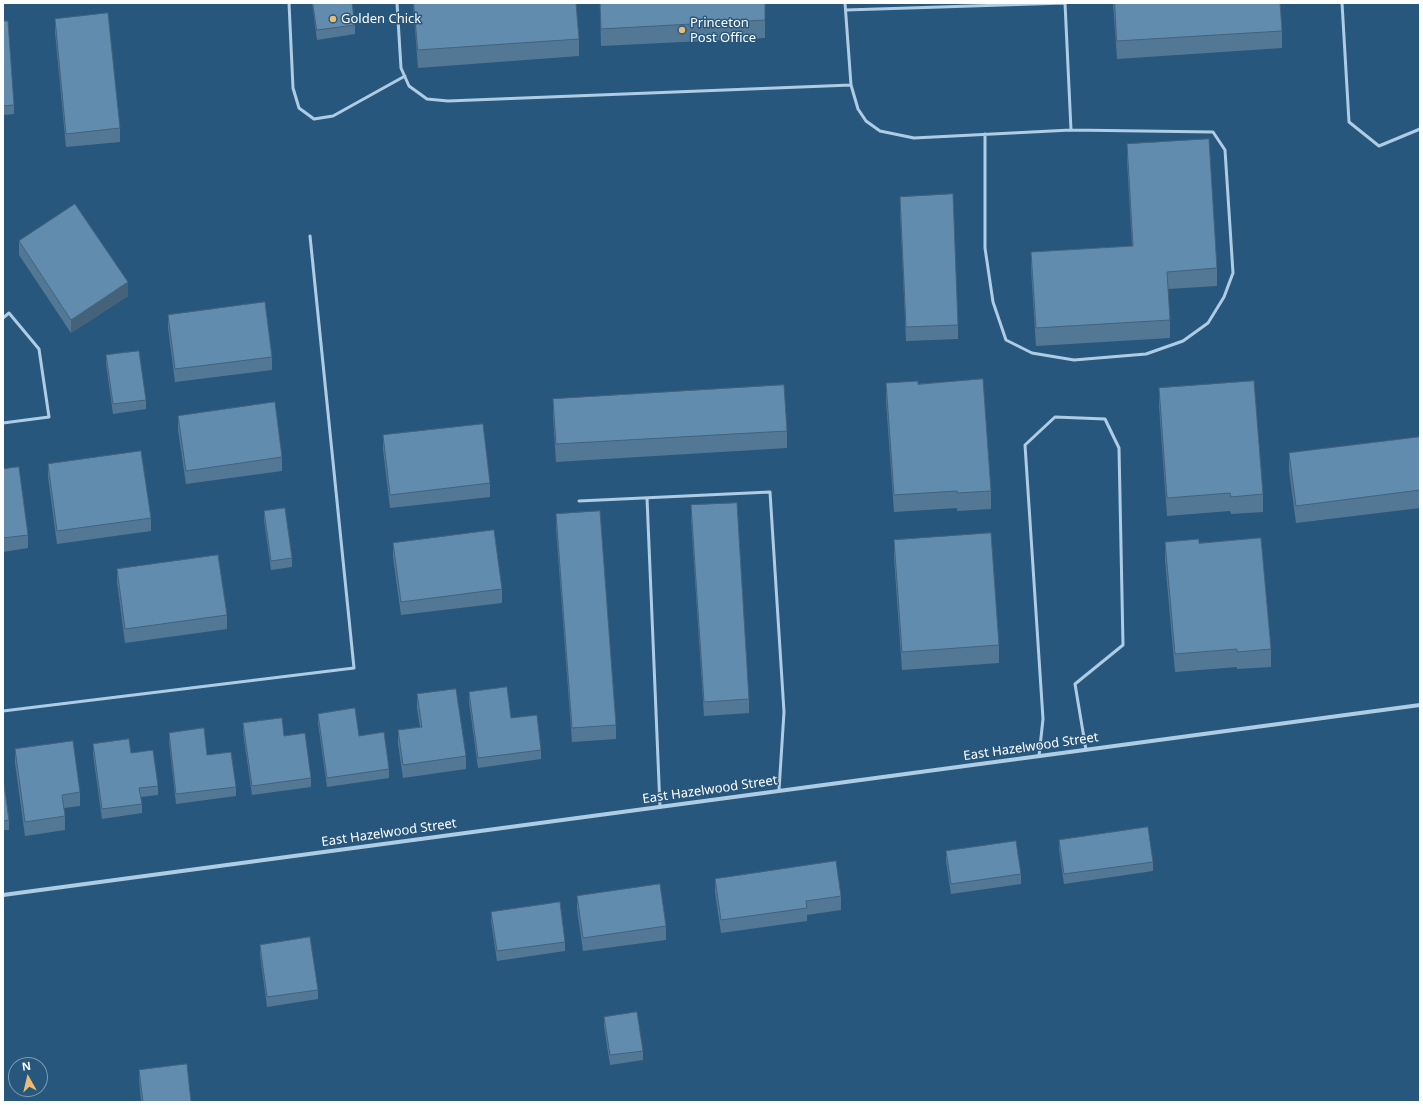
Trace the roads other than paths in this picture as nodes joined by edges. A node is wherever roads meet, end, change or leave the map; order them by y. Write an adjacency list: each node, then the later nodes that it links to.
1 (289, 3): 7 (lane)
2 (397, 3): 7 (lane)
3 (845, 3): 6 (lane)
4 (1065, 3): 6 (lane); 10 (lane)
5 (1342, 3): 9 (lane)
6 (846, 10): 8 (lane)
7 (405, 76): 8 (lane)
8 (851, 85): 11 (lane)
9 (1420, 129)
10 (1071, 130): 11 (lane); 11 (lane)
11 (985, 134)
12 (310, 236): 18 (lane)
13 (3, 318): 14 (lane)
14 (3, 423)
15 (647, 498): 16 (lane); 21 (lane); 22 (lane)
16 (579, 501)
17 (1420, 705): 19 (street, East Hazelwood Street)
18 (3, 711)
19 (1086, 750): 20 (street, East Hazelwood Street); 20 (lane)
20 (1039, 756): 21 (street, East Hazelwood Street)
21 (779, 790): 22 (street, East Hazelwood Street)
22 (660, 807): 23 (street, East Hazelwood Street)
23 (3, 895)

